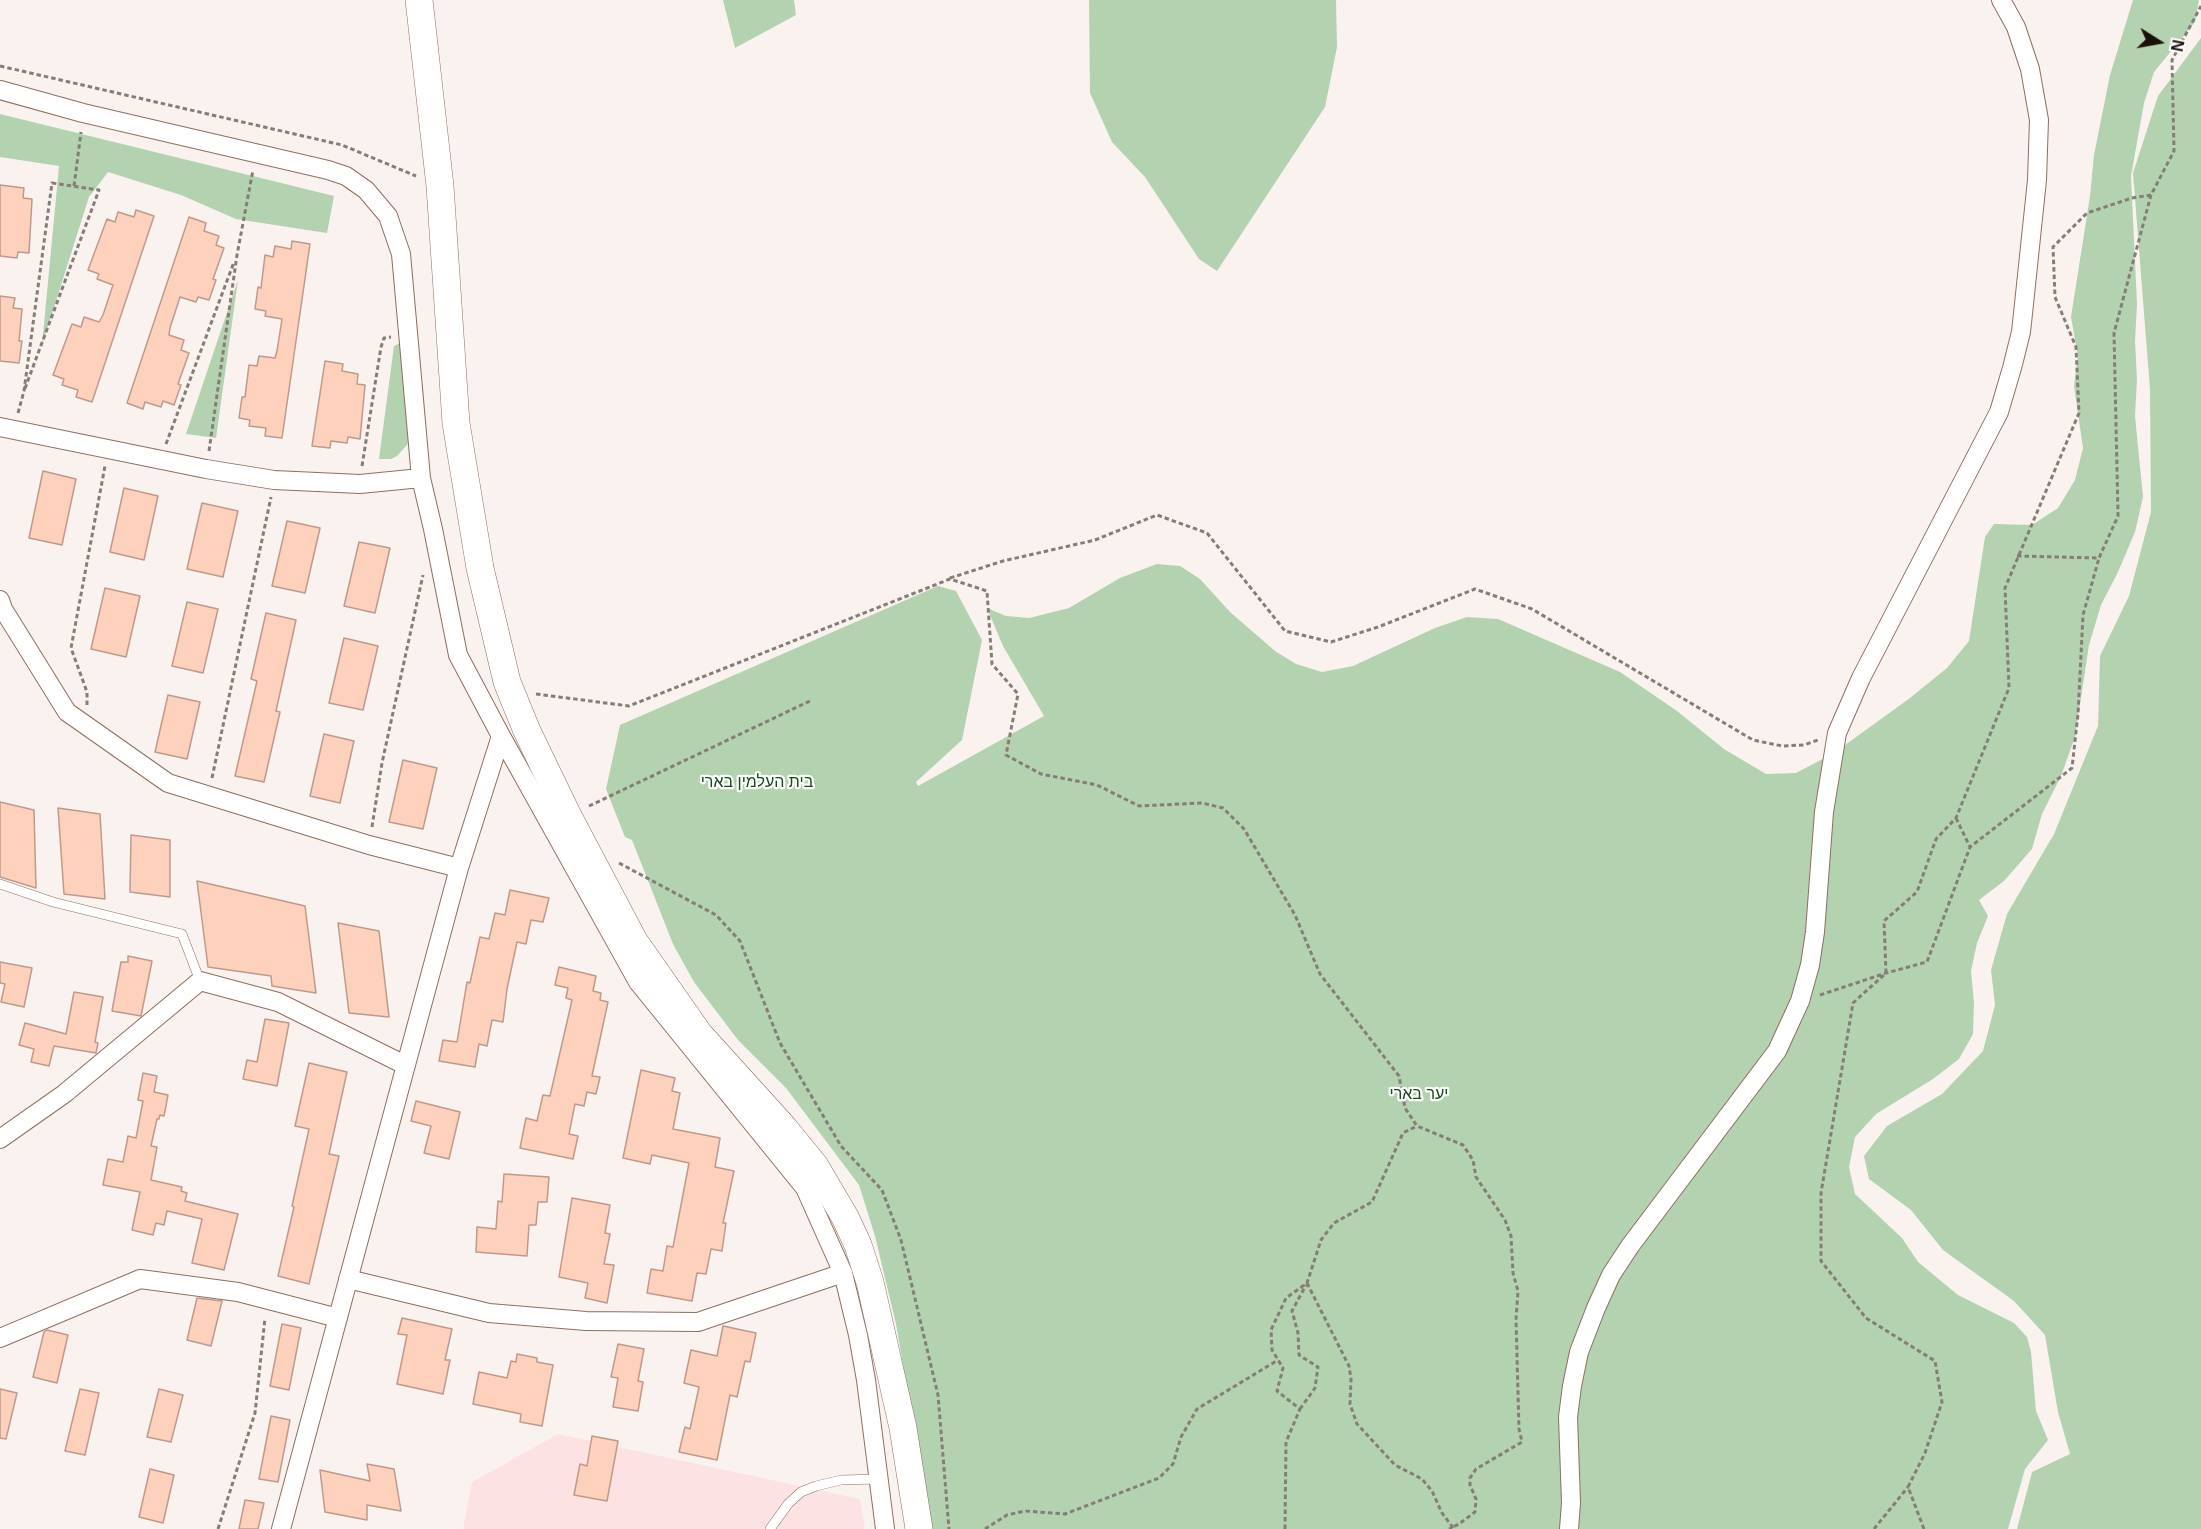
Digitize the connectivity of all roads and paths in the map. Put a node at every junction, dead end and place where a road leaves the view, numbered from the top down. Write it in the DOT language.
graph roads {
  1 [pos="419,0"];
  2 [pos="2001,0"];
  3 [pos="2201,6"];
  4 [pos="0,66"];
  5 [pos="0,90"];
  6 [pos="83,113"];
  7 [pos="256,153"];
  8 [pos="75,186"];
  9 [pos="440,186"];
  10 [pos="2151,195"];
  11 [pos="237,255"];
  12 [pos="408,335"];
  13 [pos="24,391"];
  14 [pos="7,428"];
  15 [pos="108,449"];
  16 [pos="160,460"];
  17 [pos="206,469"];
  18 [pos="421,478"];
  19 [pos="274,480"];
  20 [pos="360,484"];
  21 [pos="2017,556"];
  22 [pos="2099,558"];
  23 [pos="426,564"];
  24 [pos="950,579"];
  25 [pos="1,607"];
  26 [pos="507,682"];
  27 [pos="812,700"];
  28 [pos="80,721"];
  29 [pos="1837,733"];
  30 [pos="501,736"];
  31 [pos="208,796"];
  32 [pos="568,816"];
  33 [pos="1956,818"];
  34 [pos="369,845"];
  35 [pos="1970,847"];
  36 [pos="459,868"];
  37 [pos="0,884"];
  38 [pos="1886,973"];
  39 [pos="200,981"];
  40 [pos="1800,1001"];
  41 [pos="405,1065"];
  42 [pos="1417,1126"];
  43 [pos="0,1139"];
  44 [pos="843,1273"];
  45 [pos="348,1280"];
  46 [pos="1307,1283"];
  47 [pos="267,1300"];
  48 [pos="338,1318"];
  49 [pos="0,1338"];
  50 [pos="1278,1360"];
  51 [pos="1300,1409"];
  52 [pos="878,1479"];
  53 [pos="1908,1487"];
  54 [pos="1452,1528"];
  55 [pos="218,1529"];
  56 [pos="281,1529"];
  57 [pos="770,1529"];
  58 [pos="885,1529"];
  59 [pos="920,1529"];
  60 [pos="985,1529"];
  61 [pos="1285,1529"];
  62 [pos="1569,1529"];
  63 [pos="1874,1529"];
  64 [pos="1924,1529"];
  1 -- 9 [label="street"];
  2 -- 29 [label="street"];
  3 -- 10 [label="path"];
  4 -- 9 [label="path"];
  5 -- 6 [label="street"];
  6 -- 7 [label="street"];
  6 -- 8 [label="path"];
  7 -- 11 [label="path"];
  7 -- 12 [label="street"];
  8 -- 13 [label="path"];
  8 -- 13 [label="path"];
  9 -- 26 [label="street"];
  10 -- 21 [label="path"];
  10 -- 22 [label="path"];
  11 -- 16 [label="path"];
  11 -- 17 [label="path"];
  12 -- 18 [label="street"];
  12 -- 20 [label="path"];
  13 -- 14 [label="path"];
  14 -- 15 [label="street"];
  15 -- 16 [label="street"];
  15 -- 28 [label="path"];
  16 -- 17 [label="street"];
  17 -- 19 [label="street"];
  18 -- 20 [label="street"];
  18 -- 30 [label="street"];
  19 -- 20 [label="street"];
  19 -- 31 [label="path"];
  21 -- 22 [label="path"];
  21 -- 33 [label="path"];
  22 -- 35 [label="path"];
  23 -- 34 [label="path"];
  24 -- 26 [label="path"];
  24 -- 29 [label="path"];
  24 -- 42 [label="path"];
  25 -- 28 [label="street"];
  26 -- 32 [label="street"];
  27 -- 32 [label="path"];
  28 -- 31 [label="street"];
  29 -- 40 [label="street"];
  30 -- 36 [label="street"];
  30 -- 44 [label="street"];
  31 -- 34 [label="street"];
  32 -- 59 [label="street"];
  33 -- 35 [label="path"];
  33 -- 38 [label="path"];
  34 -- 36 [label="street"];
  35 -- 38 [label="path"];
  36 -- 41 [label="street"];
  37 -- 39 [label="lane"];
  38 -- 40 [label="path"];
  38 -- 53 [label="path"];
  39 -- 41 [label="street"];
  39 -- 43 [label="street"];
  40 -- 62 [label="street"];
  41 -- 45 [label="street"];
  42 -- 46 [label="path"];
  42 -- 54 [label="path"];
  44 -- 45 [label="street"];
  44 -- 52 [label="street"];
  45 -- 48 [label="street"];
  46 -- 50 [label="path"];
  46 -- 51 [label="path"];
  46 -- 54 [label="path"];
  47 -- 48 [label="street"];
  47 -- 49 [label="street"];
  47 -- 55 [label="path"];
  48 -- 56 [label="street"];
  50 -- 51 [label="path"];
  50 -- 60 [label="path"];
  51 -- 61 [label="path"];
  52 -- 57 [label="lane"];
  52 -- 58 [label="street"];
  53 -- 63 [label="path"];
  53 -- 64 [label="path"];
}
